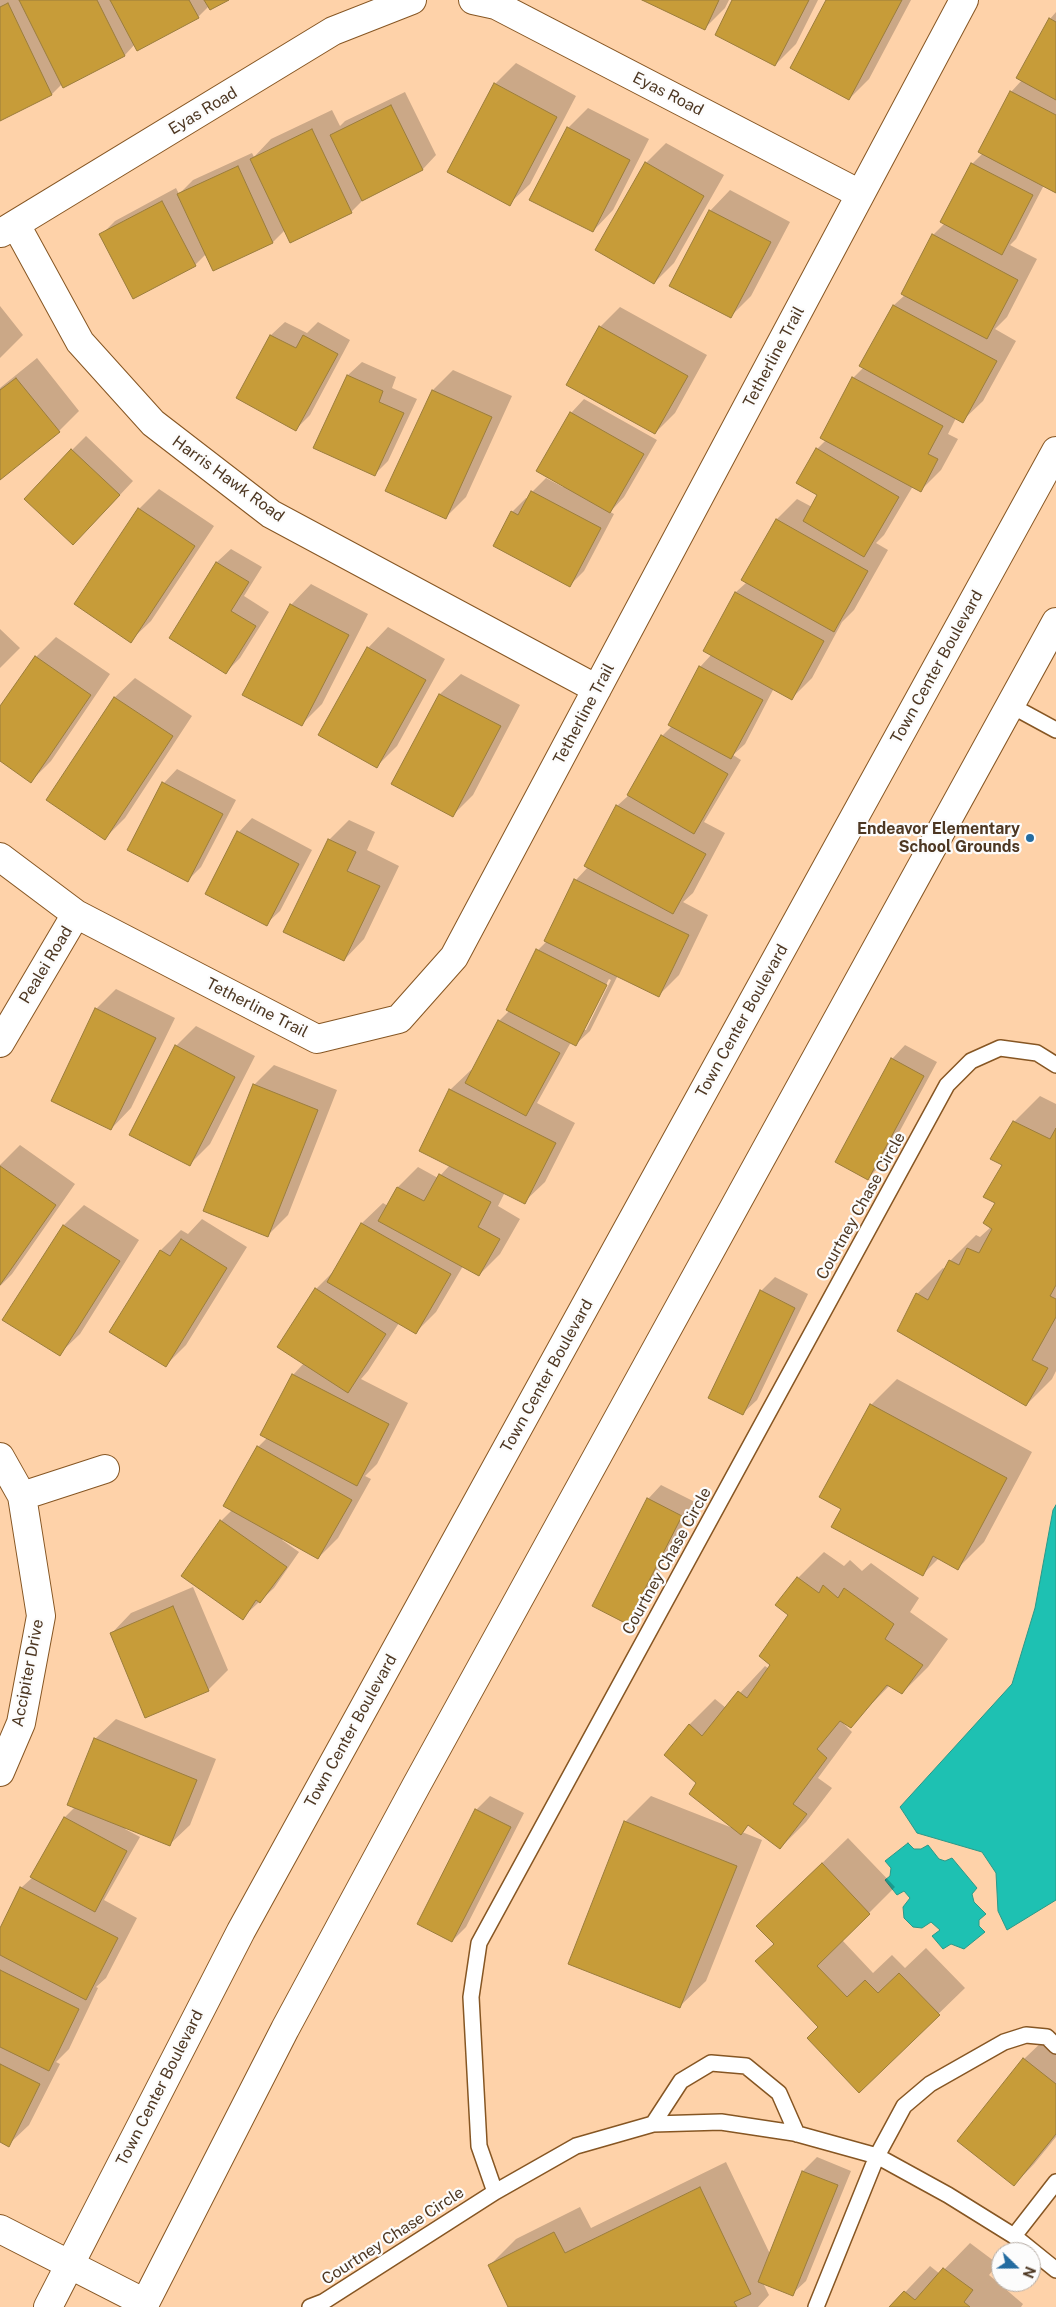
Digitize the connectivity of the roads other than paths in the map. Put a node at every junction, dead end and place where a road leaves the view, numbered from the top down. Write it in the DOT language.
graph roads {
  1 [pos="412,0"];
  2 [pos="473,0"];
  3 [pos="964,0"];
  4 [pos="860,194"];
  5 [pos="8,229"];
  6 [pos="1056,451"];
  7 [pos="1056,622"];
  8 [pos="598,689"];
  9 [pos="1010,705"];
  10 [pos="1056,730"];
  11 [pos="0,857"];
  12 [pos="76,914"];
  13 [pos="0,1043"];
  14 [pos="1056,1065"];
  15 [pos="0,1457"];
  16 [pos="105,1469"];
  17 [pos="22,1496"];
  18 [pos="0,1772"];
  19 [pos="1056,2046"];
  20 [pos="653,2124"];
  21 [pos="797,2134"];
  22 [pos="877,2156"];
  23 [pos="1056,2182"];
  24 [pos="495,2192"];
  25 [pos="0,2229"];
  26 [pos="1014,2236"];
  27 [pos="68,2264"];
  28 [pos="1056,2270"];
  29 [pos="319,2305"];
  30 [pos="148,2306"];
  31 [pos="48,2307"];
  32 [pos="816,2307"];
  1 -- 5 [label="street, Eyas Road"];
  2 -- 4 [label="street, Eyas Road"];
  3 -- 4 [label="street, Tetherline Trail"];
  4 -- 8 [label="street, Tetherline Trail"];
  5 -- 8 [label="street, Harris Hawk Road"];
  6 -- 27 [label="street, Town Center Boulevard"];
  7 -- 9 [label="street"];
  8 -- 12 [label="street, Tetherline Trail"];
  9 -- 10 [label="lane"];
  9 -- 30 [label="street"];
  11 -- 12 [label="street, Tetherline Trail"];
  12 -- 13 [label="street, Pealei Road"];
  14 -- 24 [label="lane, Courtney Chase Circle"];
  15 -- 17 [label="street, Accipiter Drive"];
  16 -- 17 [label="street"];
  17 -- 18 [label="street, Accipiter Drive"];
  19 -- 22 [label="lane"];
  20 -- 21 [label="lane, Courtney Chase Circle"];
  20 -- 21 [label="lane"];
  20 -- 24 [label="lane, Courtney Chase Circle"];
  21 -- 22 [label="lane, Courtney Chase Circle"];
  22 -- 26 [label="lane, Courtney Chase Circle"];
  22 -- 32 [label="lane"];
  23 -- 26 [label="lane"];
  24 -- 29 [label="lane, Courtney Chase Circle"];
  25 -- 27 [label="street"];
  26 -- 28 [label="lane, Courtney Chase Circle"];
  27 -- 30 [label="street"];
  27 -- 31 [label="street, Town Center Boulevard"];
}
